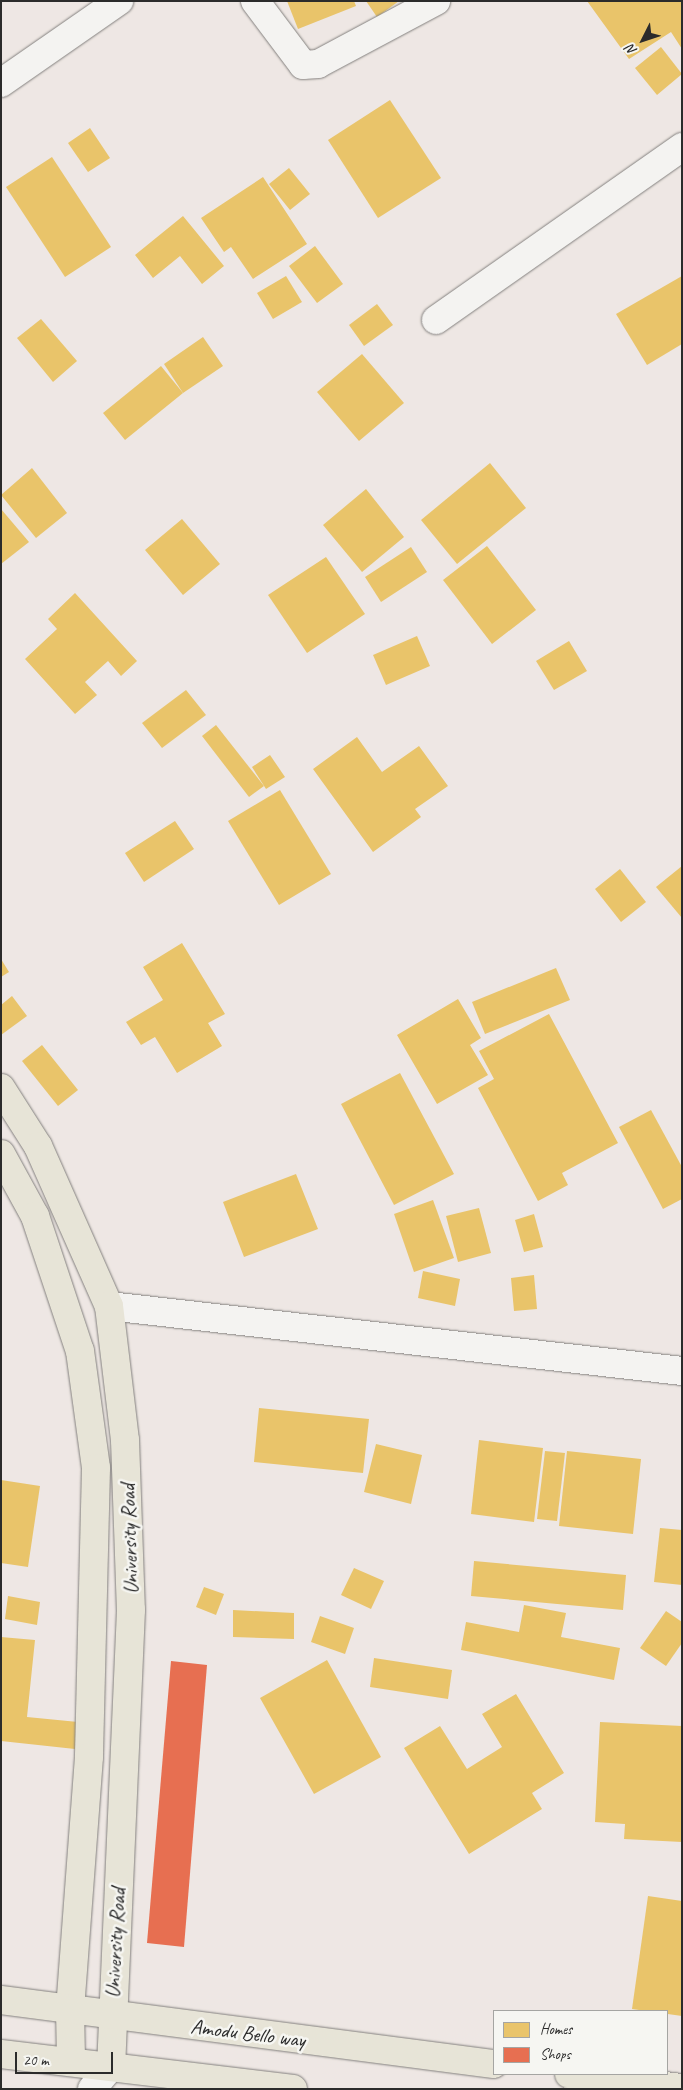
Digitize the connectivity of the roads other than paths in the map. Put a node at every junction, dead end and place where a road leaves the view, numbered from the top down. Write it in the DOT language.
graph roads {
  1 [pos="119,1"];
  2 [pos="255,1"];
  3 [pos="436,1"];
  4 [pos="1,84"];
  5 [pos="682,147"];
  6 [pos="436,320"];
  7 [pos="1,1088"];
  8 [pos="1,1154"];
  9 [pos="109,1306"];
  10 [pos="682,1371"];
  11 [pos="1,2000"];
  12 [pos="70,2008"];
  13 [pos="112,2015"];
  14 [pos="1,2054"];
  15 [pos="71,2062"];
  16 [pos="493,2064"];
  17 [pos="111,2066"];
  18 [pos="560,2075"];
  19 [pos="577,2075"];
  20 [pos="682,2088"];
  21 [pos="76,2089"];
  22 [pos="92,2089"];
  23 [pos="293,2089"];
  24 [pos="564,2089"];
  1 -- 4 [label="street"];
  2 -- 3 [label="street"];
  5 -- 6 [label="street"];
  7 -- 9 [label="main road, University Road"];
  8 -- 12 [label="main road, University Road"];
  9 -- 10 [label="street"];
  9 -- 13 [label="main road, University Road"];
  11 -- 12 [label="main road, Amodu Bello way"];
  12 -- 13 [label="main road, Amodu Bello way"];
  12 -- 15 [label="main road, University Road"];
  13 -- 16 [label="main road, Amodu Bello way"];
  13 -- 17 [label="main road, University Road"];
  14 -- 15 [label="main road"];
  15 -- 17 [label="main road"];
  15 -- 21 [label="street"];
  17 -- 22 [label="street"];
  17 -- 23 [label="main road"];
  18 -- 24 [label="street"];
  19 -- 20 [label="main road"];
}
